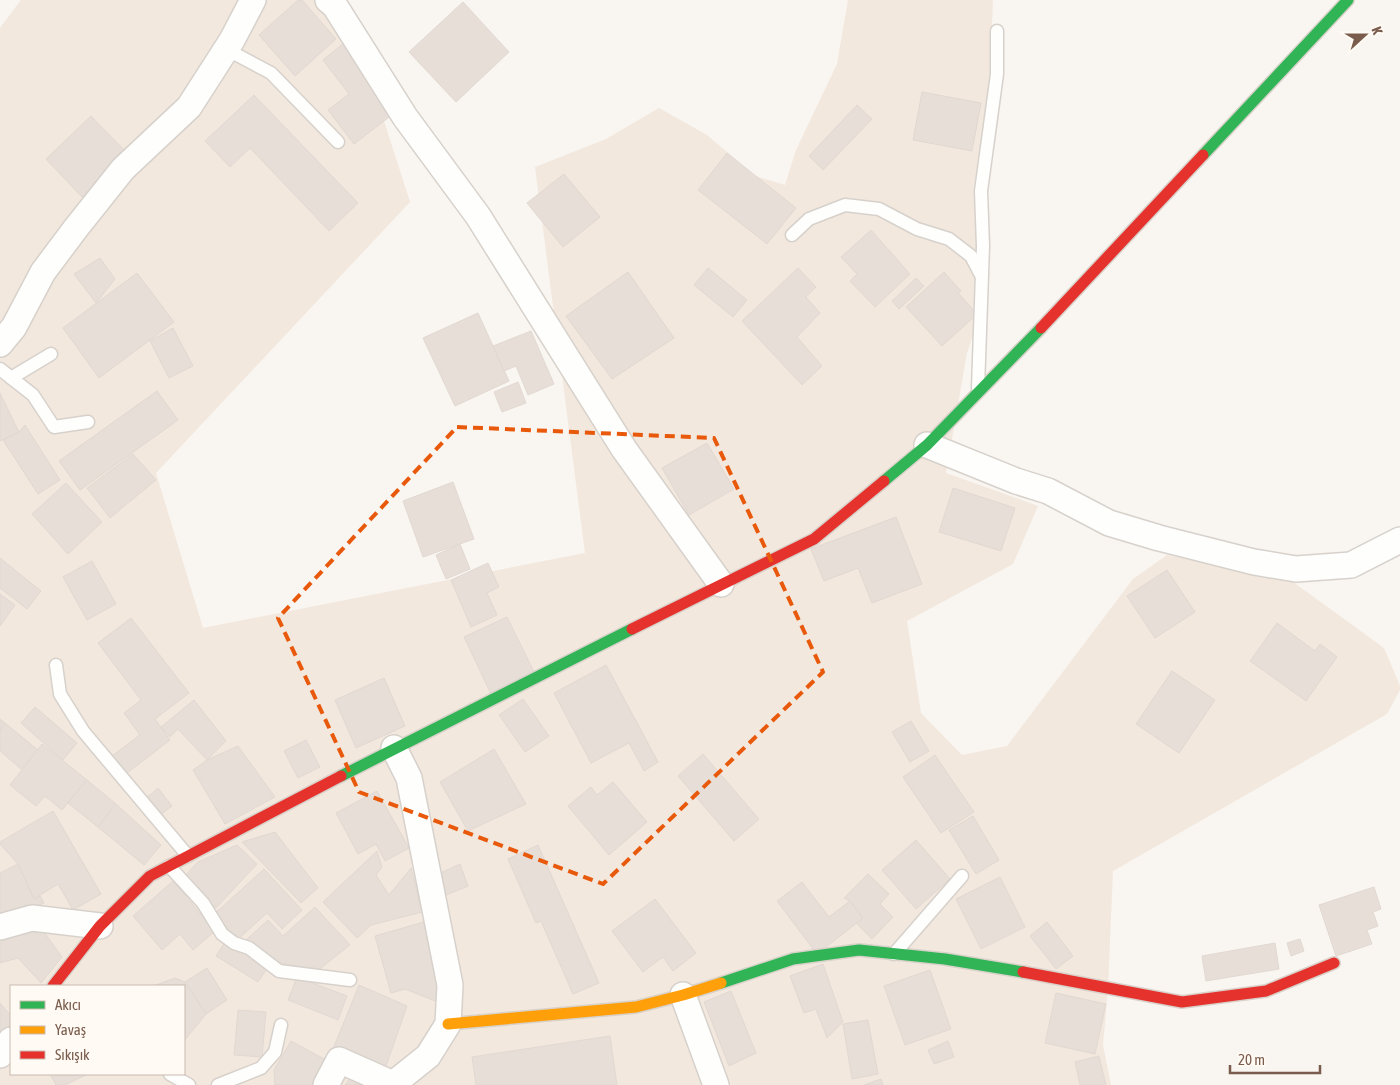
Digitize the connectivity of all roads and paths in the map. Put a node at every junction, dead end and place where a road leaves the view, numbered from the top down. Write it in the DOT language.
graph roads {
  1 [pos="253,0"];
  2 [pos="328,0"];
  3 [pos="1348,0"];
  4 [pos="997,31"];
  5 [pos="226,49"];
  6 [pos="338,142"];
  7 [pos="792,236"];
  8 [pos="982,277"];
  9 [pos="0,344"];
  10 [pos="52,354"];
  11 [pos="0,369"];
  12 [pos="12,378"];
  13 [pos="978,393"];
  14 [pos="88,422"];
  15 [pos="927,445"];
  16 [pos="1400,540"];
  17 [pos="722,584"];
  18 [pos="56,665"];
  19 [pos="394,748"];
  20 [pos="188,856"];
  21 [pos="169,866"];
  22 [pos="962,876"];
  23 [pos="100,926"];
  24 [pos="0,928"];
  25 [pos="894,954"];
  26 [pos="1334,963"];
  27 [pos="350,980"];
  28 [pos="59,985"];
  29 [pos="683,996"];
  30 [pos="448,1024"];
  31 [pos="281,1025"];
  32 [pos="10,1041"];
  33 [pos="0,1055"];
  34 [pos="172,1075"];
  35 [pos="189,1085"];
  36 [pos="218,1085"];
  37 [pos="326,1085"];
  38 [pos="716,1085"];
  1 -- 5 [label="street"];
  2 -- 17 [label="street"];
  3 -- 13 [label="street"];
  4 -- 8 [label="lane"];
  5 -- 6 [label="lane"];
  5 -- 9 [label="street"];
  7 -- 8 [label="lane"];
  8 -- 13 [label="lane"];
  10 -- 12 [label="lane"];
  11 -- 12 [label="lane"];
  12 -- 14 [label="lane"];
  13 -- 15 [label="street"];
  15 -- 16 [label="street"];
  15 -- 17 [label="street"];
  17 -- 19 [label="street"];
  18 -- 20 [label="lane"];
  19 -- 20 [label="street"];
  19 -- 30 [label="street"];
  20 -- 21 [label="street"];
  21 -- 23 [label="street"];
  21 -- 27 [label="lane"];
  22 -- 25 [label="lane"];
  23 -- 24 [label="street"];
  23 -- 28 [label="street"];
  25 -- 26 [label="street"];
  25 -- 29 [label="street"];
  29 -- 30 [label="street"];
  29 -- 38 [label="street"];
  30 -- 37 [label="street"];
  31 -- 36 [label="lane"];
  32 -- 33 [label="street"];
  34 -- 35 [label="lane"];
}
